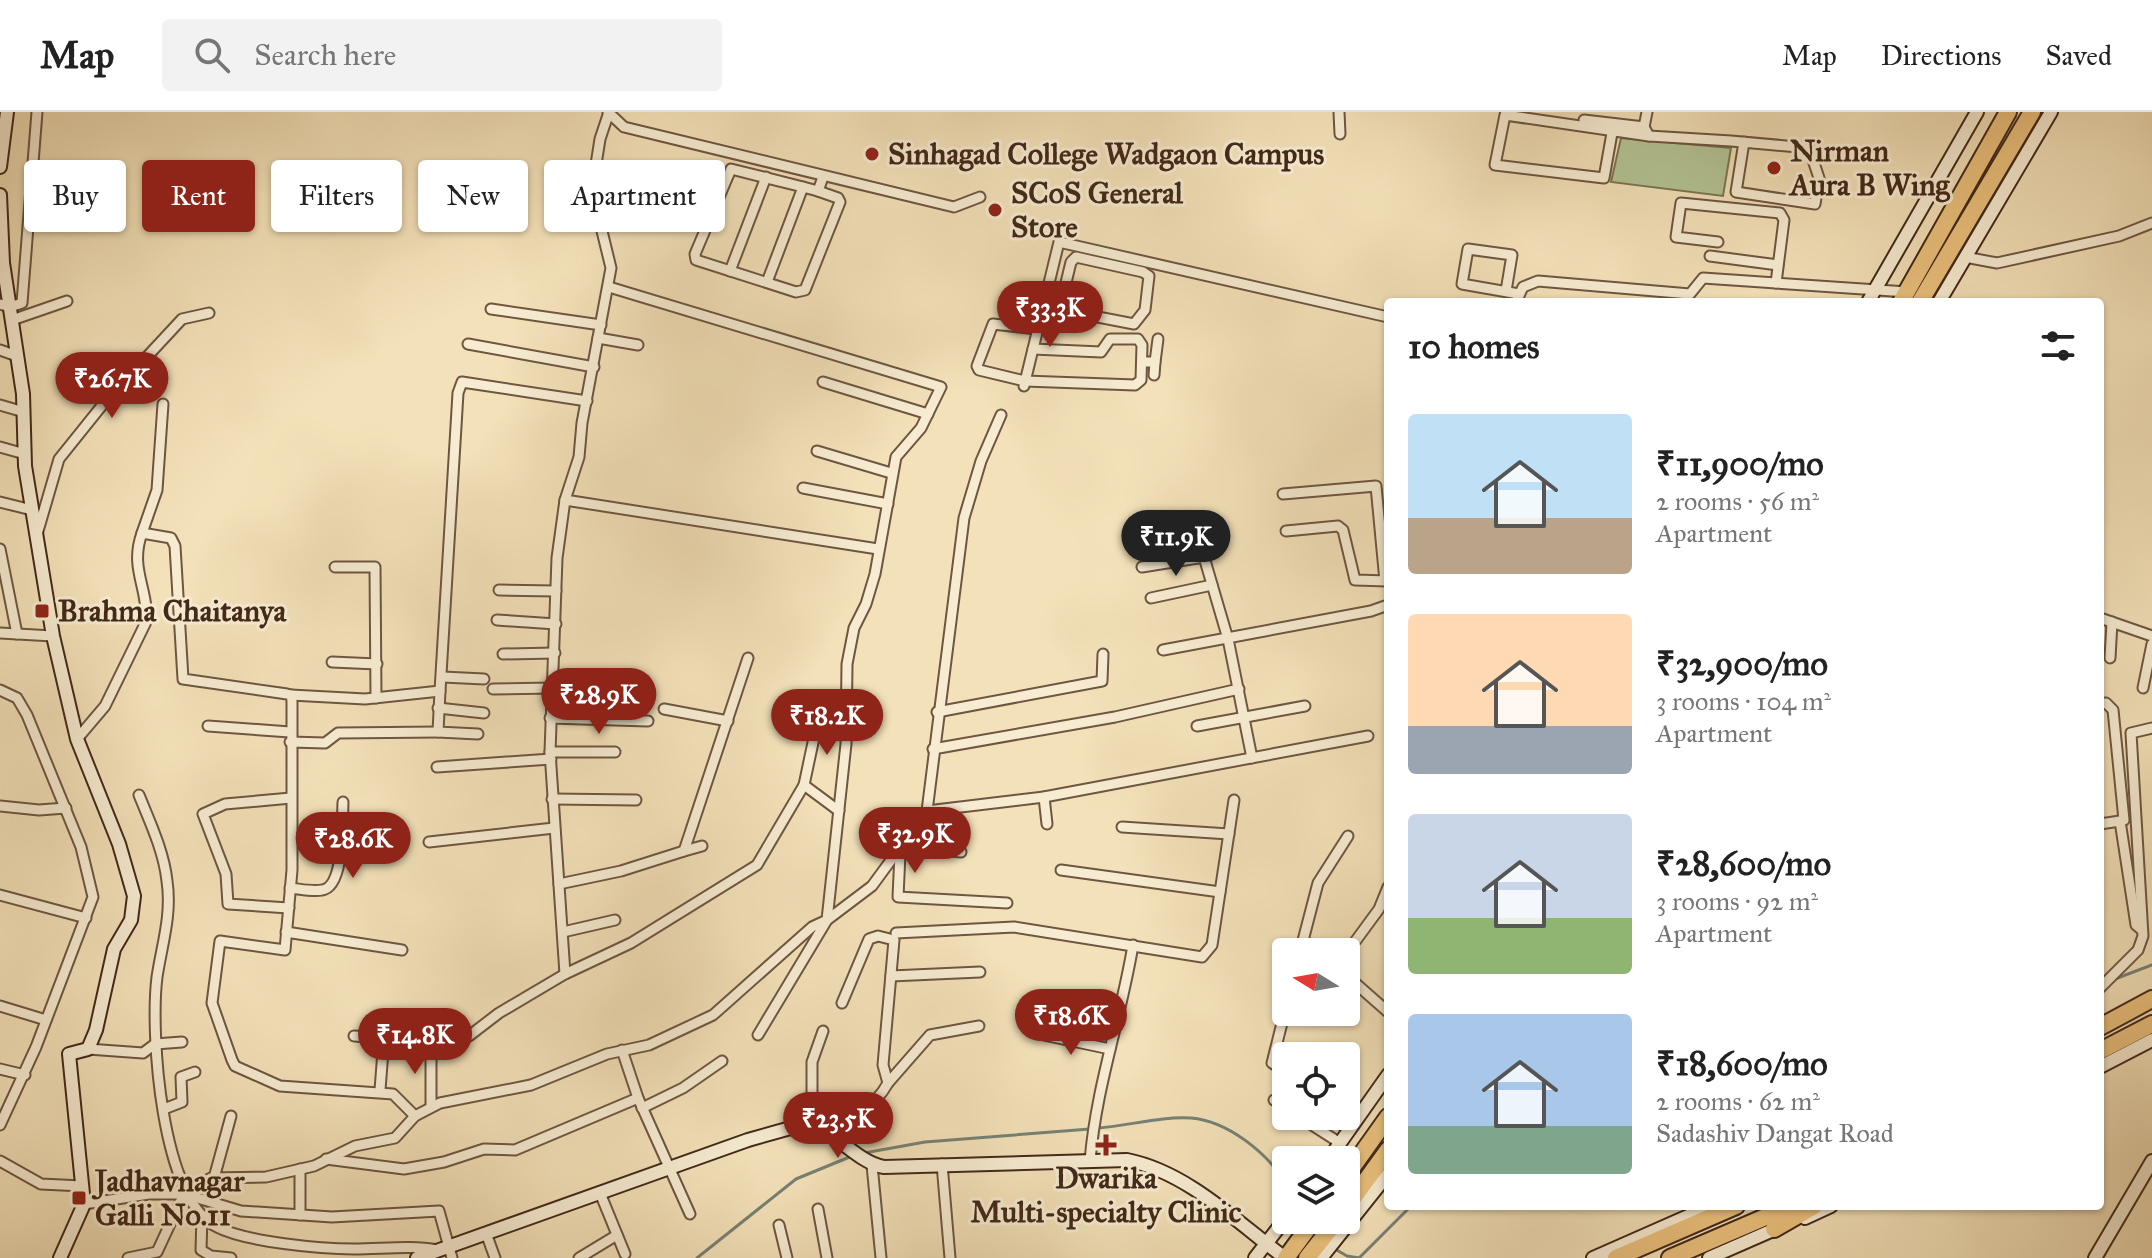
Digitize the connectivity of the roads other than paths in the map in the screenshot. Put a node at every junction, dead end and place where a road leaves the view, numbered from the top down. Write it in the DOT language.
graph roads {
  1 [pos="7,112"];
  2 [pos="37,112"];
  3 [pos="608,112"];
  4 [pos="1339,112"];
  5 [pos="1647,112"];
  6 [pos="1977,112"];
  7 [pos="2008,112"];
  8 [pos="2032,112"];
  9 [pos="2051,112"];
  10 [pos="1584,120"];
  11 [pos="1646,132"];
  12 [pos="1612,133"];
  13 [pos="1340,134"];
  14 [pos="1744,142"];
  15 [pos="0,156"];
  16 [pos="0,167"];
  17 [pos="766,177"];
  18 [pos="823,177"];
  19 [pos="803,187"];
  20 [pos="818,191"];
  21 [pos="0,195"];
  22 [pos="980,197"];
  23 [pos="0,202"];
  24 [pos="2152,223"];
  25 [pos="1718,242"];
  26 [pos="1,250"];
  27 [pos="1710,256"];
  28 [pos="1965,257"];
  29 [pos="1778,265"];
  30 [pos="730,271"];
  31 [pos="767,282"];
  32 [pos="1776,283"];
  33 [pos="609,287"];
  34 [pos="1046,288"];
  35 [pos="1877,288"];
  36 [pos="1064,291"];
  37 [pos="1506,291"];
  38 [pos="1517,298"];
  39 [pos="1871,298"];
  40 [pos="1906,298"];
  41 [pos="1910,298"];
  42 [pos="1910,298"];
  43 [pos="1941,298"];
  44 [pos="67,301"];
  45 [pos="491,309"];
  46 [pos="7,310"];
  47 [pos="209,313"];
  48 [pos="1384,316"];
  49 [pos="601,325"];
  50 [pos="1037,329"];
  51 [pos="598,338"];
  52 [pos="1158,339"];
  53 [pos="468,344"];
  54 [pos="638,345"];
  55 [pos="1033,349"];
  56 [pos="0,350"];
  57 [pos="17,356"];
  58 [pos="1142,362"];
  59 [pos="1155,362"];
  60 [pos="594,367"];
  61 [pos="1154,375"];
  62 [pos="823,382"];
  63 [pos="1024,384"];
  64 [pos="587,401"];
  65 [pos="163,404"];
  66 [pos="0,405"];
  67 [pos="24,412"];
  68 [pos="928,414"];
  69 [pos="1001,415"];
  70 [pos="0,447"];
  71 [pos="817,451"];
  72 [pos="25,454"];
  73 [pos="891,473"];
  74 [pos="803,488"];
  75 [pos="1283,494"];
  76 [pos="565,500"];
  77 [pos="0,502"];
  78 [pos="888,504"];
  79 [pos="32,510"];
  80 [pos="1286,531"];
  81 [pos="142,533"];
  82 [pos="36,538"];
  83 [pos="0,549"];
  84 [pos="878,549"];
  85 [pos="1384,562"];
  86 [pos="335,567"];
  87 [pos="1142,567"];
  88 [pos="1384,581"];
  89 [pos="1212,585"];
  90 [pos="499,590"];
  91 [pos="556,591"];
  92 [pos="1151,598"];
  93 [pos="1384,606"];
  94 [pos="2104,619"];
  95 [pos="497,620"];
  96 [pos="2112,622"];
  97 [pos="556,624"];
  98 [pos="0,633"];
  99 [pos="17,634"];
  100 [pos="53,636"];
  101 [pos="2152,636"];
  102 [pos="1228,639"];
  103 [pos="2152,644"];
  104 [pos="1163,650"];
  105 [pos="555,653"];
  106 [pos="503,654"];
  107 [pos="1103,654"];
  108 [pos="748,658"];
  109 [pos="2110,658"];
  110 [pos="332,662"];
  111 [pos="377,664"];
  112 [pos="443,677"];
  113 [pos="484,679"];
  114 [pos="553,688"];
  115 [pos="2143,688"];
  116 [pos="493,689"];
  117 [pos="1239,689"];
  118 [pos="0,690"];
  119 [pos="440,691"];
  120 [pos="291,695"];
  121 [pos="376,698"];
  122 [pos="822,700"];
  123 [pos="2104,703"];
  124 [pos="1305,706"];
  125 [pos="438,708"];
  126 [pos="664,709"];
  127 [pos="937,712"];
  128 [pos="484,713"];
  129 [pos="1244,717"];
  130 [pos="550,718"];
  131 [pos="648,721"];
  132 [pos="728,721"];
  133 [pos="208,726"];
  134 [pos="1197,726"];
  135 [pos="2152,728"];
  136 [pos="438,732"];
  137 [pos="478,734"];
  138 [pos="1368,736"];
  139 [pos="290,737"];
  140 [pos="77,739"];
  141 [pos="933,749"];
  142 [pos="615,752"];
  143 [pos="550,755"];
  144 [pos="1252,758"];
  145 [pos="437,767"];
  146 [pos="804,785"];
  147 [pos="139,795"];
  148 [pos="1044,797"];
  149 [pos="291,798"];
  150 [pos="552,799"];
  151 [pos="636,800"];
  152 [pos="1234,800"];
  153 [pos="343,802"];
  154 [pos="0,806"];
  155 [pos="66,808"];
  156 [pos="839,811"];
  157 [pos="927,811"];
  158 [pos="2120,821"];
  159 [pos="2104,823"];
  160 [pos="1047,824"];
  161 [pos="1122,827"];
  162 [pos="554,828"];
  163 [pos="1229,834"];
  164 [pos="1348,836"];
  165 [pos="429,842"];
  166 [pos="702,846"];
  167 [pos="902,850"];
  168 [pos="684,851"];
  169 [pos="961,852"];
  170 [pos="1061,870"];
  171 [pos="559,884"];
  172 [pos="290,888"];
  173 [pos="1220,892"];
  174 [pos="0,895"];
  175 [pos="1384,897"];
  176 [pos="1007,903"];
  177 [pos="289,908"];
  178 [pos="86,918"];
  179 [pos="615,920"];
  180 [pos="827,920"];
  181 [pos="286,932"];
  182 [pos="563,932"];
  183 [pos="896,933"];
  184 [pos="2146,935"];
  185 [pos="1304,938"];
  186 [pos="1358,938"];
  187 [pos="1133,945"];
  188 [pos="402,950"];
  189 [pos="980,972"];
  190 [pos="565,974"];
  191 [pos="891,976"];
  192 [pos="2104,984"];
  193 [pos="1360,987"];
  194 [pos="2152,999"];
  195 [pos="842,1003"];
  196 [pos="0,1006"];
  197 [pos="1384,1008"];
  198 [pos="46,1020"];
  199 [pos="2152,1024"];
  200 [pos="2104,1025"];
  201 [pos="979,1026"];
  202 [pos="823,1031"];
  203 [pos="1039,1034"];
  204 [pos="758,1035"];
  205 [pos="354,1036"];
  206 [pos="2152,1040"];
  207 [pos="182,1042"];
  208 [pos="155,1044"];
  209 [pos="88,1049"];
  210 [pos="1110,1049"];
  211 [pos="2104,1049"];
  212 [pos="622,1050"];
  213 [pos="722,1061"];
  214 [pos="2104,1065"];
  215 [pos="0,1069"];
  216 [pos="195,1072"];
  217 [pos="25,1075"];
  218 [pos="1384,1079"];
  219 [pos="888,1083"];
  220 [pos="380,1090"];
  221 [pos="640,1103"];
  222 [pos="1360,1106"];
  223 [pos="4,1107"];
  224 [pos="431,1107"];
  225 [pos="164,1109"];
  226 [pos="231,1116"];
  227 [pos="415,1116"];
  228 [pos="812,1122"];
  229 [pos="1384,1123"];
  230 [pos="0,1125"];
  231 [pos="1320,1130"];
  232 [pos="1345,1130"];
  233 [pos="1340,1143"];
  234 [pos="1338,1146"];
  235 [pos="1360,1156"];
  236 [pos="1384,1156"];
  237 [pos="326,1159"];
  238 [pos="0,1161"];
  239 [pos="1090,1161"];
  240 [pos="2152,1161"];
  241 [pos="869,1163"];
  242 [pos="942,1164"];
  243 [pos="300,1169"];
  244 [pos="670,1170"];
  245 [pos="214,1178"];
  246 [pos="1384,1178"];
  247 [pos="82,1186"];
  248 [pos="600,1193"];
  249 [pos="1360,1193"];
  250 [pos="184,1194"];
  251 [pos="1360,1201"];
  252 [pos="84,1204"];
  253 [pos="818,1209"];
  254 [pos="1702,1210"];
  255 [pos="1726,1210"];
  256 [pos="1781,1210"];
  257 [pos="1807,1210"];
  258 [pos="1821,1210"];
  259 [pos="690,1214"];
  260 [pos="300,1215"];
  261 [pos="202,1216"];
  262 [pos="779,1225"];
  263 [pos="1774,1229"];
  264 [pos="486,1233"];
  265 [pos="1275,1234"];
  266 [pos="1304,1234"];
  267 [pos="1332,1234"];
  268 [pos="617,1235"];
  269 [pos="1271,1239"];
  270 [pos="446,1252"];
  271 [pos="625,1254"];
  272 [pos="1317,1254"];
  273 [pos="60,1258"];
  274 [pos="128,1258"];
  275 [pos="231,1258"];
  276 [pos="417,1258"];
  277 [pos="495,1258"];
  278 [pos="579,1258"];
  279 [pos="787,1258"];
  280 [pos="827,1258"];
  281 [pos="881,1258"];
  282 [pos="950,1258"];
  283 [pos="1255,1258"];
  284 [pos="1285,1258"];
  285 [pos="1593,1258"];
  286 [pos="1616,1258"];
  287 [pos="1670,1258"];
  288 [pos="1709,1258"];
  289 [pos="2095,1258"];
  1 -- 15 [label="street"];
  2 -- 46 [label="street"];
  3 -- 18 [label="street"];
  3 -- 33 [label="street"];
  4 -- 13 [label="street"];
  5 -- 11 [label="street"];
  6 -- 35 [label="street"];
  7 -- 41 [label="highway"];
  8 -- 42 [label="highway"];
  9 -- 28 [label="street"];
  10 -- 11 [label="street"];
  11 -- 12 [label="street"];
  11 -- 14 [label="street"];
  12 -- 12 [label="street"];
  14 -- 14 [label="street"];
  15 -- 16 [label="street"];
  17 -- 19 [label="street"];
  17 -- 30 [label="street"];
  17 -- 30 [label="street"];
  18 -- 20 [label="street"];
  18 -- 22 [label="street"];
  19 -- 20 [label="street"];
  19 -- 31 [label="street"];
  20 -- 31 [label="street"];
  21 -- 23 [label="street"];
  23 -- 26 [label="street"];
  24 -- 28 [label="street"];
  25 -- 29 [label="street"];
  26 -- 46 [label="street"];
  27 -- 29 [label="street"];
  28 -- 43 [label="street"];
  29 -- 32 [label="street"];
  30 -- 31 [label="street"];
  32 -- 35 [label="street"];
  32 -- 38 [label="street"];
  33 -- 49 [label="street"];
  33 -- 68 [label="street"];
  34 -- 36 [label="street"];
  34 -- 48 [label="street"];
  34 -- 50 [label="street"];
  35 -- 39 [label="street"];
  35 -- 40 [label="street"];
  36 -- 36 [label="street"];
  37 -- 37 [label="street"];
  37 -- 38 [label="street"];
  44 -- 46 [label="street"];
  45 -- 49 [label="street"];
  46 -- 57 [label="street"];
  47 -- 82 [label="street"];
  49 -- 51 [label="street"];
  50 -- 55 [label="street"];
  50 -- 63 [label="street"];
  51 -- 54 [label="street"];
  51 -- 60 [label="street"];
  52 -- 59 [label="street"];
  53 -- 60 [label="street"];
  55 -- 58 [label="street"];
  55 -- 63 [label="street"];
  56 -- 57 [label="street"];
  57 -- 67 [label="street"];
  58 -- 59 [label="street"];
  58 -- 63 [label="street"];
  59 -- 61 [label="street"];
  60 -- 64 [label="street"];
  62 -- 68 [label="street"];
  64 -- 76 [label="street"];
  64 -- 112 [label="street"];
  65 -- 81 [label="street"];
  66 -- 67 [label="street"];
  67 -- 72 [label="street"];
  68 -- 73 [label="street"];
  69 -- 127 [label="street"];
  70 -- 72 [label="street"];
  71 -- 73 [label="street"];
  72 -- 79 [label="street"];
  73 -- 78 [label="street"];
  74 -- 78 [label="street"];
  75 -- 85 [label="street"];
  76 -- 84 [label="street"];
  76 -- 91 [label="street"];
  77 -- 79 [label="street"];
  78 -- 84 [label="street"];
  79 -- 82 [label="street"];
  80 -- 88 [label="street"];
  81 -- 120 [label="street"];
  81 -- 140 [label="street"];
  82 -- 100 [label="street"];
  83 -- 99 [label="street"];
  84 -- 156 [label="street"];
  86 -- 111 [label="street"];
  87 -- 89 [label="street"];
  89 -- 92 [label="street"];
  89 -- 102 [label="street"];
  90 -- 91 [label="street"];
  91 -- 97 [label="street"];
  93 -- 102 [label="street"];
  94 -- 96 [label="street"];
  95 -- 97 [label="street"];
  96 -- 101 [label="street"];
  96 -- 109 [label="street"];
  97 -- 105 [label="street"];
  98 -- 99 [label="street"];
  99 -- 100 [label="street"];
  100 -- 140 [label="street"];
  102 -- 104 [label="street"];
  102 -- 117 [label="street"];
  103 -- 115 [label="street"];
  105 -- 106 [label="street"];
  105 -- 114 [label="street"];
  107 -- 127 [label="street"];
  108 -- 132 [label="street"];
  110 -- 111 [label="street"];
  111 -- 121 [label="street"];
  112 -- 113 [label="street"];
  112 -- 119 [label="street"];
  114 -- 116 [label="street"];
  114 -- 130 [label="street"];
  117 -- 129 [label="street"];
  117 -- 141 [label="street"];
  118 -- 155 [label="street"];
  119 -- 121 [label="street"];
  119 -- 125 [label="street"];
  120 -- 121 [label="street"];
  120 -- 139 [label="street"];
  122 -- 146 [label="street"];
  123 -- 158 [label="street"];
  124 -- 129 [label="street"];
  125 -- 128 [label="street"];
  125 -- 136 [label="street"];
  126 -- 132 [label="street"];
  127 -- 141 [label="street"];
  129 -- 134 [label="street"];
  129 -- 144 [label="street"];
  130 -- 131 [label="street"];
  130 -- 143 [label="street"];
  132 -- 168 [label="street"];
  133 -- 139 [label="street"];
  135 -- 184 [label="street"];
  136 -- 137 [label="street"];
  136 -- 139 [label="street"];
  138 -- 144 [label="street"];
  139 -- 149 [label="street"];
  140 -- 209 [label="street"];
  141 -- 157 [label="street"];
  142 -- 143 [label="street"];
  143 -- 145 [label="street"];
  143 -- 150 [label="street"];
  144 -- 148 [label="street"];
  146 -- 156 [label="street"];
  146 -- 190 [label="street"];
  147 -- 208 [label="street"];
  148 -- 157 [label="street"];
  148 -- 160 [label="street"];
  149 -- 172 [label="street"];
  149 -- 177 [label="street"];
  150 -- 151 [label="street"];
  150 -- 162 [label="street"];
  152 -- 163 [label="street"];
  153 -- 172 [label="street"];
  154 -- 155 [label="street"];
  155 -- 178 [label="street"];
  156 -- 180 [label="street"];
  157 -- 167 [label="street"];
  158 -- 159 [label="street"];
  158 -- 184 [label="street"];
  161 -- 163 [label="street"];
  162 -- 165 [label="street"];
  162 -- 171 [label="street"];
  163 -- 173 [label="street"];
  164 -- 185 [label="street"];
  166 -- 168 [label="street"];
  167 -- 169 [label="street"];
  167 -- 176 [label="street"];
  167 -- 180 [label="street"];
  168 -- 171 [label="street"];
  170 -- 173 [label="street"];
  171 -- 182 [label="street"];
  172 -- 177 [label="street"];
  173 -- 187 [label="street"];
  174 -- 178 [label="street"];
  175 -- 186 [label="street"];
  177 -- 181 [label="street"];
  178 -- 198 [label="street"];
  179 -- 182 [label="street"];
  180 -- 204 [label="street"];
  180 -- 212 [label="street"];
  181 -- 188 [label="street"];
  181 -- 220 [label="street"];
  182 -- 190 [label="street"];
  183 -- 187 [label="street"];
  184 -- 192 [label="street"];
  187 -- 210 [label="street"];
  189 -- 191 [label="street"];
  190 -- 224 [label="street"];
  191 -- 195 [label="street"];
  191 -- 219 [label="street"];
  193 -- 197 [label="street"];
  194 -- 200 [label="highway"];
  196 -- 198 [label="street"];
  198 -- 217 [label="street"];
  199 -- 211 [label="highway"];
  201 -- 219 [label="street"];
  202 -- 228 [label="street"];
  203 -- 210 [label="street"];
  205 -- 220 [label="street"];
  206 -- 214 [label="street"];
  207 -- 208 [label="street"];
  208 -- 209 [label="street"];
  208 -- 225 [label="street"];
  209 -- 247 [label="street"];
  210 -- 239 [label="street"];
  212 -- 221 [label="street"];
  212 -- 224 [label="street"];
  213 -- 221 [label="street"];
  215 -- 217 [label="street"];
  216 -- 225 [label="street"];
  217 -- 223 [label="street"];
  218 -- 222 [label="street"];
  219 -- 228 [label="street"];
  220 -- 227 [label="street"];
  221 -- 237 [label="street"];
  221 -- 244 [label="street"];
  223 -- 230 [label="street"];
  224 -- 227 [label="street"];
  225 -- 250 [label="street"];
  226 -- 245 [label="street"];
  227 -- 237 [label="street"];
  228 -- 241 [label="street"];
  228 -- 244 [label="street"];
  229 -- 235 [label="highway"];
  231 -- 233 [label="street"];
  232 -- 233 [label="street"];
  233 -- 234 [label="street"];
  236 -- 249 [label="highway"];
  237 -- 243 [label="street"];
  238 -- 247 [label="street"];
  239 -- 242 [label="street"];
  239 -- 269 [label="street"];
  240 -- 289 [label="street"];
  241 -- 242 [label="street"];
  241 -- 281 [label="street"];
  242 -- 282 [label="street"];
  243 -- 245 [label="street"];
  243 -- 260 [label="street"];
  244 -- 248 [label="street"];
  244 -- 259 [label="street"];
  245 -- 250 [label="street"];
  246 -- 251 [label="street"];
  247 -- 252 [label="street"];
  248 -- 264 [label="street"];
  248 -- 268 [label="street"];
  250 -- 252 [label="street"];
  250 -- 260 [label="street"];
  250 -- 261 [label="street"];
  250 -- 274 [label="street"];
  252 -- 273 [label="street"];
  253 -- 280 [label="street"];
  254 -- 285 [label="street"];
  255 -- 286 [label="highway"];
  256 -- 287 [label="highway"];
  257 -- 263 [label="highway"];
  258 -- 263 [label="street"];
  260 -- 270 [label="street"];
  261 -- 270 [label="street"];
  261 -- 275 [label="street"];
  262 -- 279 [label="street"];
  263 -- 288 [label="street"];
  264 -- 270 [label="street"];
  264 -- 277 [label="street"];
  265 -- 269 [label="street"];
  266 -- 284 [label="highway"];
  267 -- 272 [label="highway"];
  268 -- 271 [label="street"];
  268 -- 278 [label="street"];
  269 -- 283 [label="street"];
  269 -- 284 [label="street"];
  270 -- 276 [label="street"];
}
